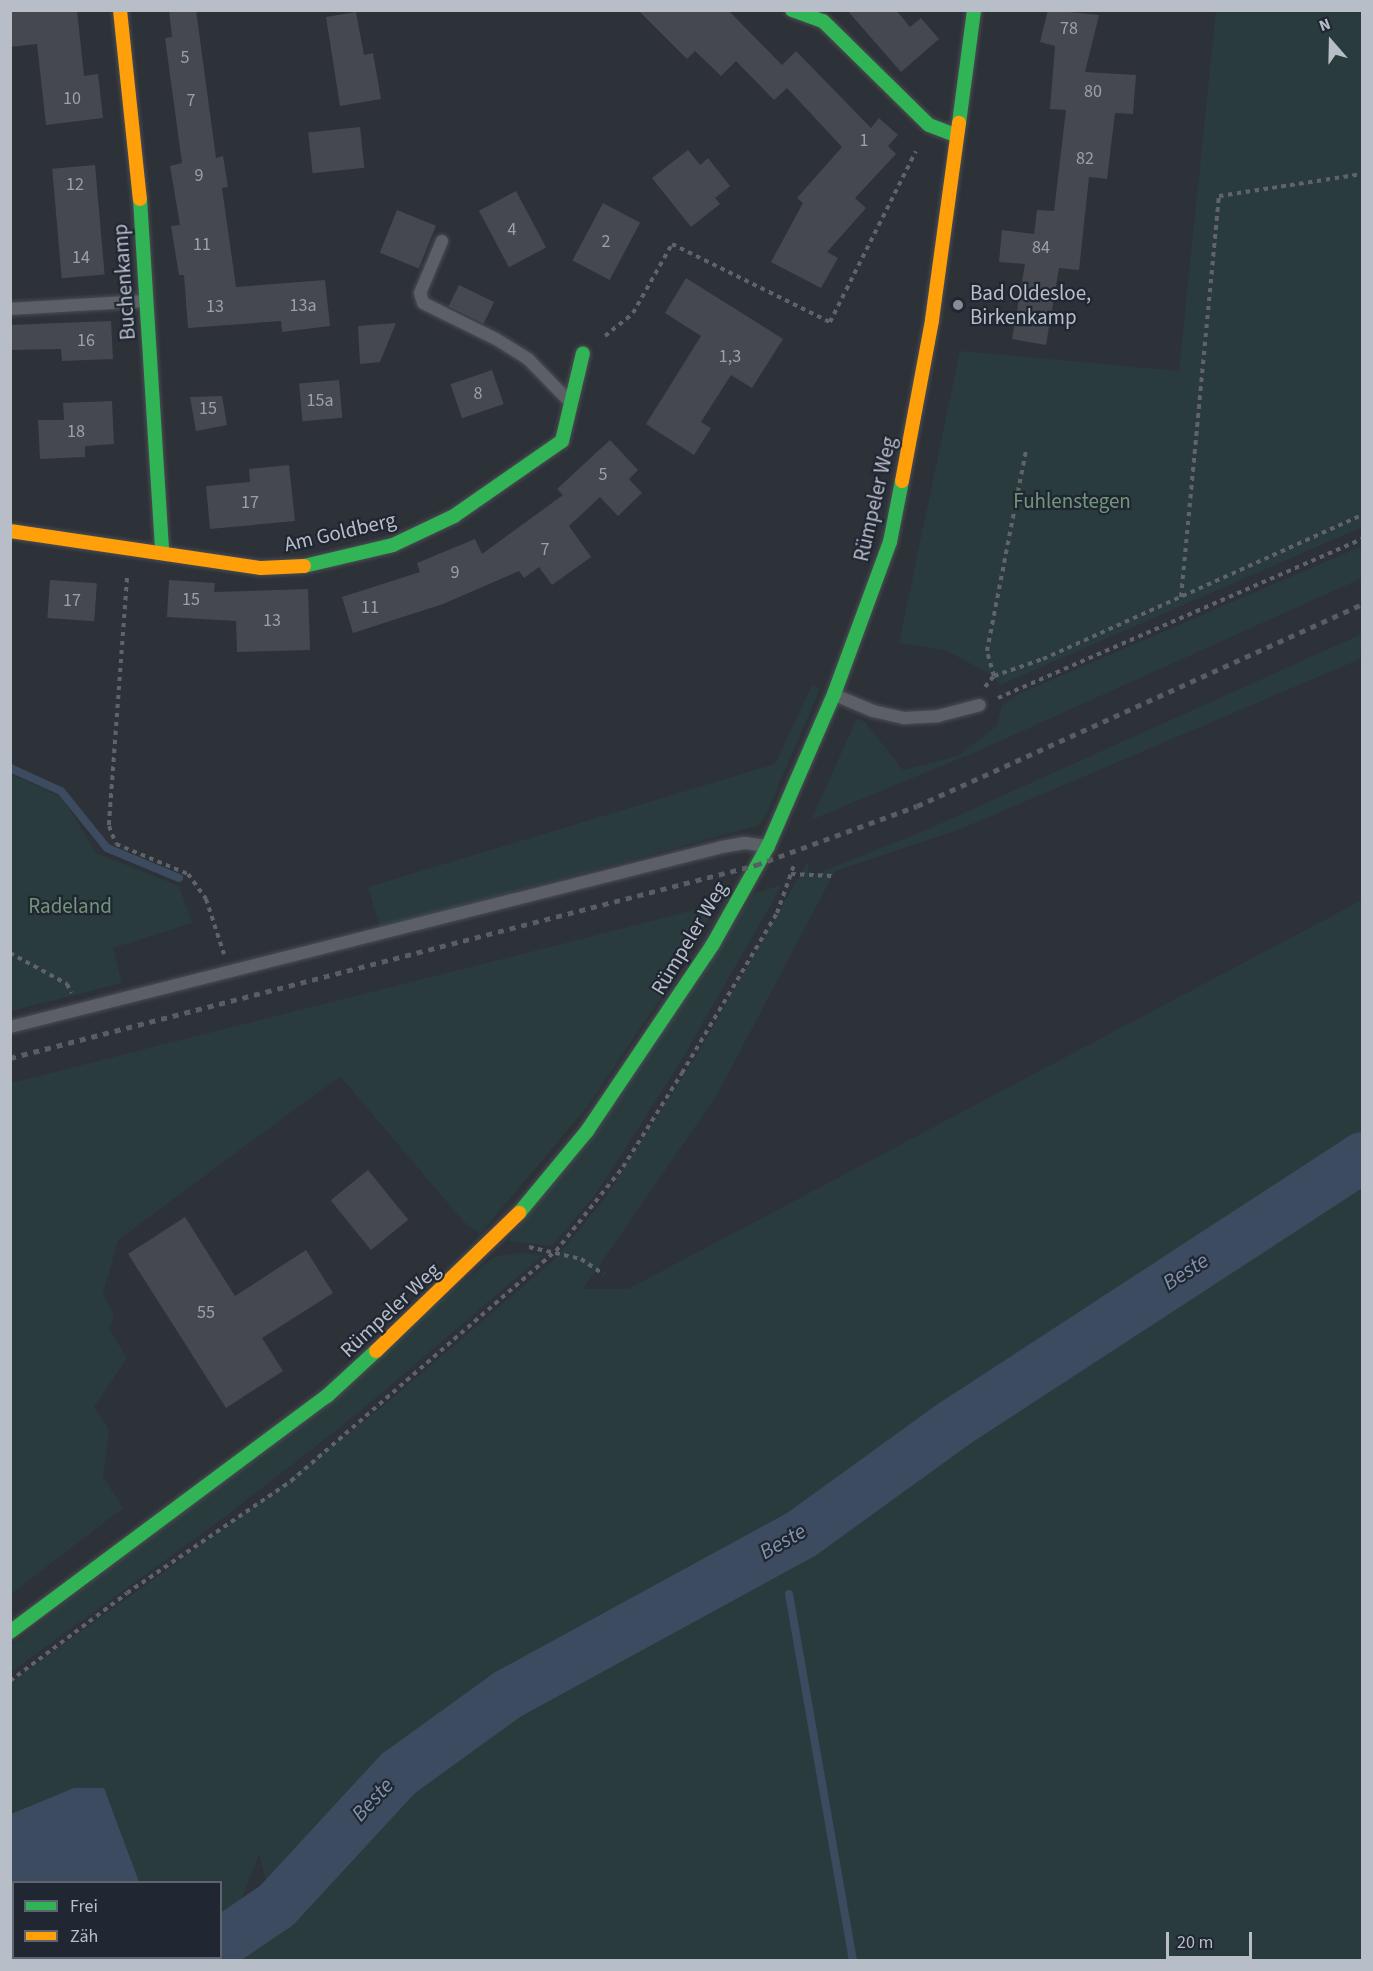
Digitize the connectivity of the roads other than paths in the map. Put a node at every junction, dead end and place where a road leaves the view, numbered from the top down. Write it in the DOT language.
graph roads {
  1 [pos="120,10"];
  2 [pos="792,10"];
  3 [pos="974,10"];
  4 [pos="955,135"];
  5 [pos="442,240"];
  6 [pos="146,301"];
  7 [pos="10,309"];
  8 [pos="583,353"];
  9 [pos="571,403"];
  10 [pos="10,531"];
  11 [pos="162,552"];
  12 [pos="834,694"];
  13 [pos="980,705"];
  14 [pos="768,846"];
  15 [pos="10,1027"];
  16 [pos="10,1632"];
  1 -- 6 [label="street, Buchenkamp"];
  2 -- 4 [label="street"];
  3 -- 4 [label="street, Rümpeler Weg"];
  4 -- 12 [label="street, Rümpeler Weg"];
  5 -- 9 [label="lane"];
  6 -- 7 [label="lane"];
  6 -- 11 [label="street, Buchenkamp"];
  8 -- 9 [label="street, Am Goldberg"];
  9 -- 11 [label="street, Am Goldberg"];
  10 -- 11 [label="street, Am Goldberg"];
  12 -- 13 [label="lane"];
  12 -- 14 [label="street, Rümpeler Weg"];
  14 -- 15 [label="lane"];
  14 -- 16 [label="street, Rümpeler Weg"];
}
